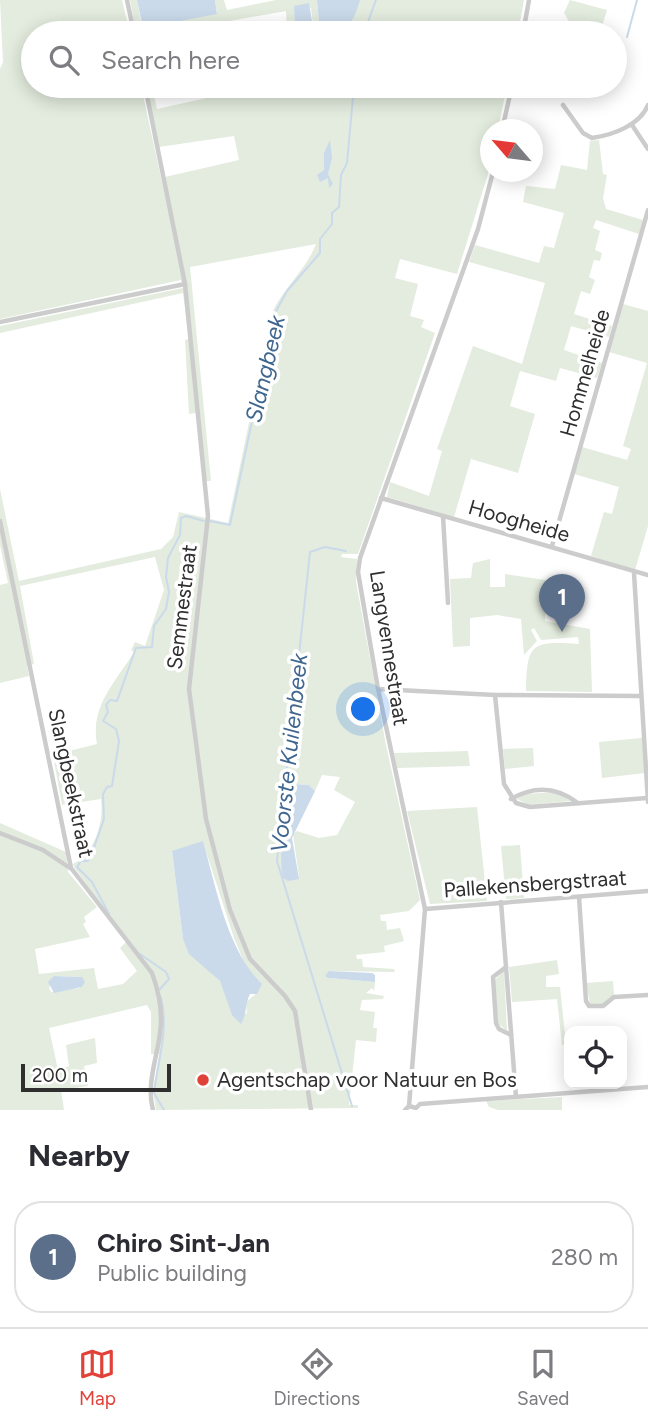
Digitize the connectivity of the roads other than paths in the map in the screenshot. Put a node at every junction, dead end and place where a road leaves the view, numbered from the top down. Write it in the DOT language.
graph roads {
  1 [pos="127,0"];
  2 [pos="528,0"];
  3 [pos="131,21"];
  4 [pos="525,21"];
  5 [pos="147,98"];
  6 [pos="509,98"];
  7 [pos="563,105"];
  8 [pos="648,107"];
  9 [pos="504,119"];
  10 [pos="632,125"];
  11 [pos="648,149"];
  12 [pos="490,182"];
  13 [pos="648,210"];
  14 [pos="185,284"];
  15 [pos="0,322"];
  16 [pos="381,498"];
  17 [pos="443,516"];
  18 [pos="0,521"];
  19 [pos="552,546"];
  20 [pos="634,573"];
  21 [pos="648,575"];
  22 [pos="448,603"];
  23 [pos="378,689"];
  24 [pos="495,695"];
  25 [pos="639,696"];
  26 [pos="511,799"];
  27 [pos="647,800"];
  28 [pos="579,803"];
  29 [pos="0,833"];
  30 [pos="71,868"];
  31 [pos="648,891"];
  32 [pos="579,897"];
  33 [pos="501,902"];
  34 [pos="425,909"];
  35 [pos="506,967"];
  36 [pos="648,995"];
  37 [pos="512,1035"];
  38 [pos="648,1087"];
  39 [pos="516,1097"];
  40 [pos="464,1101"];
  41 [pos="407,1108"];
  42 [pos="417,1109"];
  43 [pos="153,1110"];
  44 [pos="311,1110"];
  45 [pos="465,1110"];
  1 -- 3 [label="street"];
  2 -- 4 [label="street"];
  5 -- 14 [label="street, Semmestraat"];
  6 -- 9 [label="street"];
  7 -- 10 [label="street"];
  8 -- 10 [label="street"];
  10 -- 11 [label="street"];
  12 -- 16 [label="street, Langvennestraat"];
  13 -- 19 [label="street, Hommelheide"];
  14 -- 15 [label="street"];
  14 -- 44 [label="street, Semmestraat"];
  16 -- 17 [label="street, Hoogheide"];
  16 -- 23 [label="street, Langvennestraat"];
  17 -- 19 [label="street, Hoogheide"];
  17 -- 22 [label="street"];
  18 -- 30 [label="street, Slangbeekstraat"];
  19 -- 20 [label="street, Hoogheide"];
  20 -- 21 [label="street, Hoogheide"];
  20 -- 25 [label="street"];
  23 -- 24 [label="street"];
  23 -- 34 [label="street, Langvennestraat"];
  24 -- 25 [label="street"];
  24 -- 26 [label="street"];
  25 -- 27 [label="street"];
  26 -- 28 [label="street"];
  26 -- 28 [label="street"];
  27 -- 28 [label="street"];
  29 -- 30 [label="street"];
  30 -- 43 [label="street, Slangbeekstraat"];
  31 -- 32 [label="street, Pallekensbergstraat"];
  32 -- 33 [label="street, Pallekensbergstraat"];
  32 -- 36 [label="street"];
  33 -- 34 [label="street, Pallekensbergstraat"];
  33 -- 35 [label="street"];
  34 -- 41 [label="street, Langvennestraat"];
  35 -- 37 [label="street"];
  35 -- 37 [label="street"];
  37 -- 39 [label="street"];
  38 -- 39 [label="street"];
  39 -- 40 [label="street"];
  40 -- 42 [label="street"];
  40 -- 45 [label="street"];
  41 -- 42 [label="street"];
}
